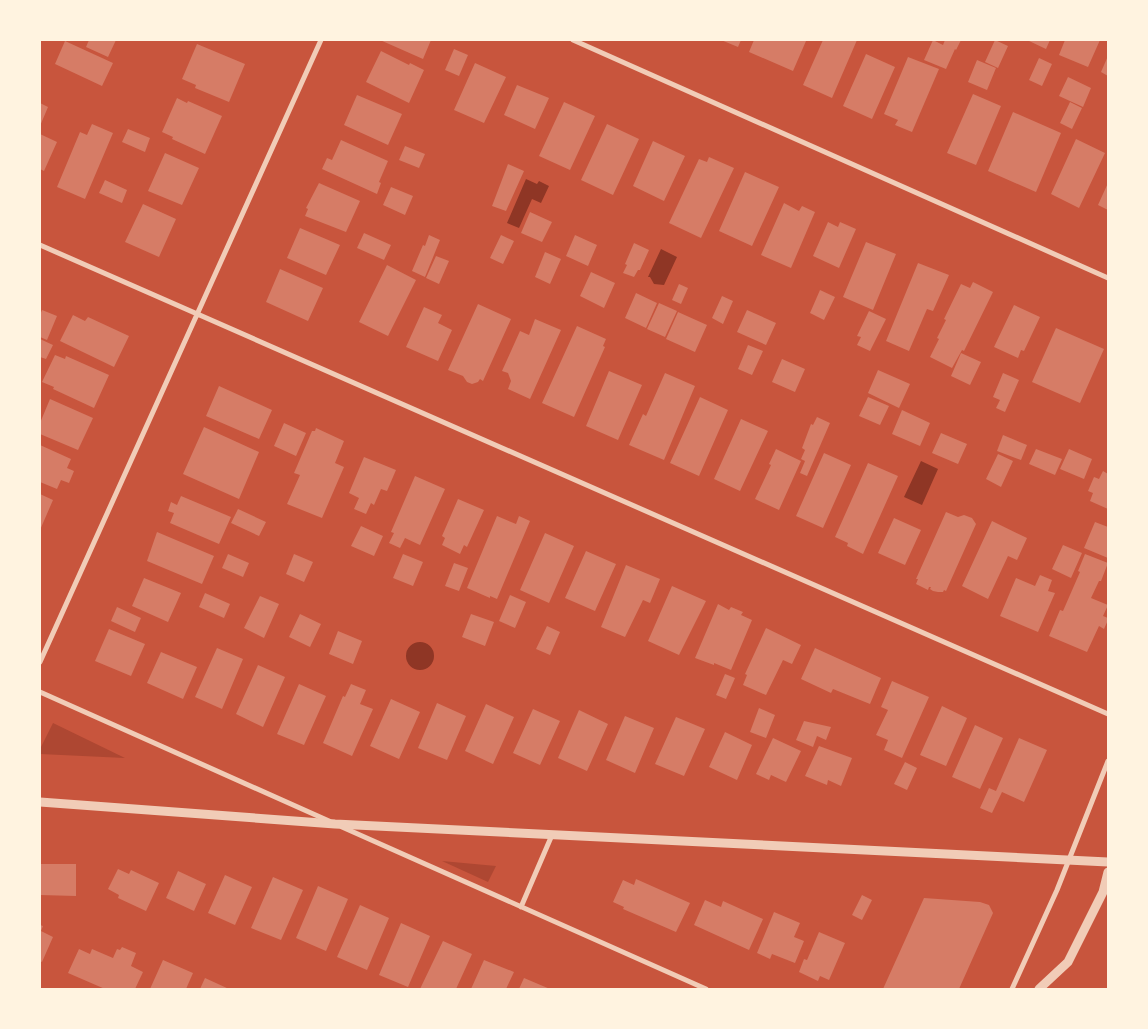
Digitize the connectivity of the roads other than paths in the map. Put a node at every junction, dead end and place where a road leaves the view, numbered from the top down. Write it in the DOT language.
graph roads {
  1 [pos="321,40"];
  2 [pos="573,40"];
  3 [pos="40,244"];
  4 [pos="1108,278"];
  5 [pos="198,314"];
  6 [pos="40,662"];
  7 [pos="40,692"];
  8 [pos="1108,714"];
  9 [pos="1108,761"];
  10 [pos="40,802"];
  11 [pos="335,824"];
  12 [pos="552,834"];
  13 [pos="1068,860"];
  14 [pos="1108,862"];
  15 [pos="1108,872"];
  16 [pos="521,907"];
  17 [pos="706,989"];
  18 [pos="1012,989"];
  19 [pos="1039,989"];
  1 -- 5 [label="street"];
  2 -- 4 [label="street"];
  3 -- 5 [label="street"];
  5 -- 6 [label="street"];
  5 -- 8 [label="street"];
  7 -- 11 [label="street"];
  9 -- 13 [label="street"];
  10 -- 11 [label="street"];
  11 -- 12 [label="street"];
  11 -- 16 [label="street"];
  12 -- 13 [label="street"];
  12 -- 16 [label="street"];
  13 -- 14 [label="street"];
  13 -- 18 [label="street"];
  15 -- 19 [label="street"];
  16 -- 17 [label="street"];
}
